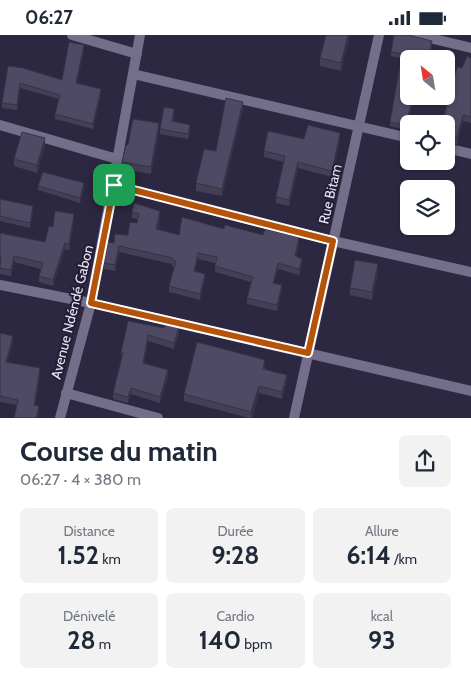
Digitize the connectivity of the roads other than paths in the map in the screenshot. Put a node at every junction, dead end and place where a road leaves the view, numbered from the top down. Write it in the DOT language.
graph roads {
  1 [pos="72,35"];
  2 [pos="140,35"];
  3 [pos="379,35"];
  4 [pos="417,35"];
  5 [pos="471,49"];
  6 [pos="137,54"];
  7 [pos="133,74"];
  8 [pos="0,125"];
  9 [pos="360,126"];
  10 [pos="400,136"];
  11 [pos="455,150"];
  12 [pos="471,154"];
  13 [pos="117,159"];
  14 [pos="114,185"];
  15 [pos="333,241"];
  16 [pos="471,272"];
  17 [pos="0,285"];
  18 [pos="91,303"];
  19 [pos="308,353"];
  20 [pos="471,391"];
  21 [pos="66,393"];
  22 [pos="60,418"];
  23 [pos="158,418"];
  24 [pos="294,418"];
  1 -- 6 [label="street"];
  2 -- 6 [label="street, Avenue Ndéndé Gabon"];
  3 -- 9 [label="street, Rue Bitam"];
  4 -- 5 [label="street"];
  6 -- 7 [label="street, Avenue Ndéndé Gabon"];
  7 -- 9 [label="street"];
  7 -- 13 [label="street, Avenue Ndéndé Gabon"];
  8 -- 13 [label="street"];
  9 -- 10 [label="street"];
  9 -- 15 [label="street, Rue Bitam"];
  11 -- 12 [label="street"];
  13 -- 14 [label="street, Avenue Ndéndé Gabon"];
  14 -- 15 [label="street"];
  14 -- 18 [label="street, Avenue Ndéndé Gabon"];
  15 -- 16 [label="street"];
  15 -- 19 [label="street, Rue Bitam"];
  17 -- 18 [label="street"];
  18 -- 19 [label="street"];
  18 -- 21 [label="street, Avenue Ndéndé Gabon"];
  19 -- 20 [label="street"];
  19 -- 24 [label="street, Rue Bitam"];
  21 -- 22 [label="street, Avenue Ndéndé Gabon"];
  21 -- 23 [label="street"];
}
